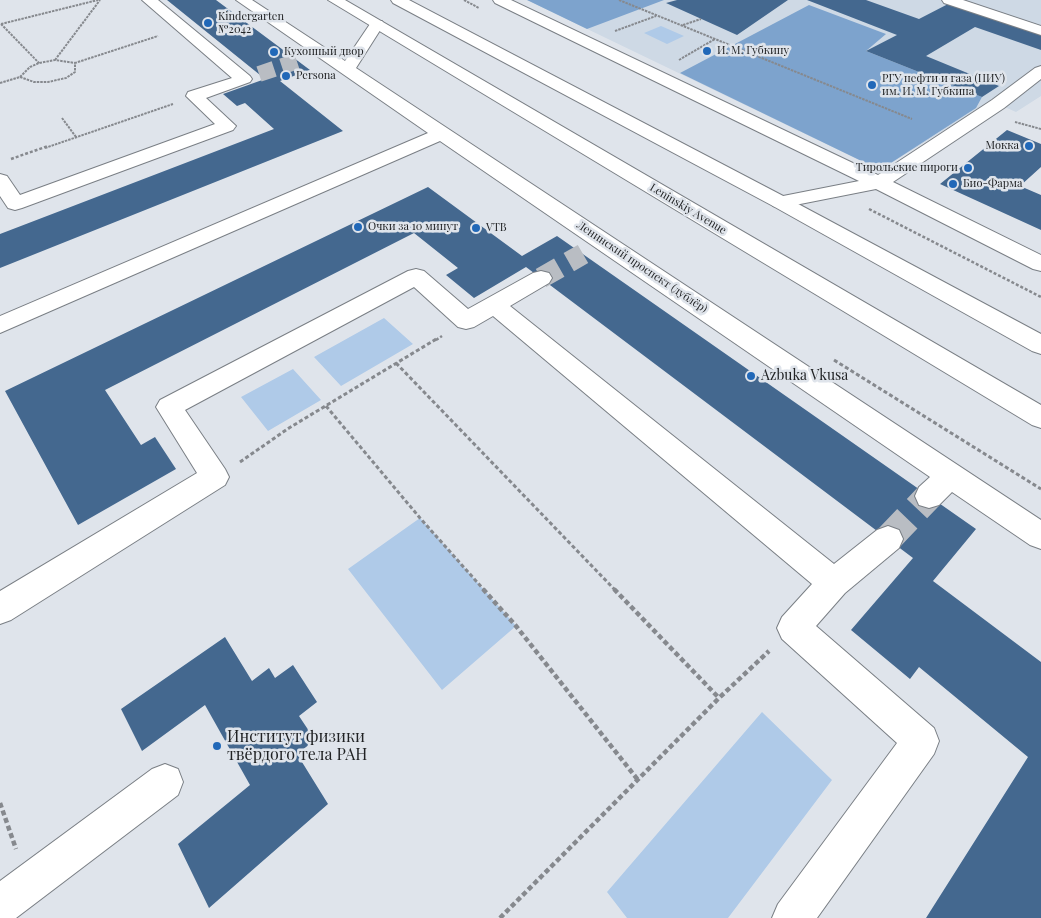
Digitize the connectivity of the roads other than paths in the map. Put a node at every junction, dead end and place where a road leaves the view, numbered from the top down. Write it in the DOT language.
graph roads {
  1 [pos="149,0"];
  2 [pos="243,0"];
  3 [pos="336,0"];
  4 [pos="398,0"];
  5 [pos="500,0"];
  6 [pos="949,0"];
  7 [pos="377,24"];
  8 [pos="1041,31"];
  9 [pos="347,70"];
  10 [pos="1041,71"];
  11 [pos="259,74"];
  12 [pos="244,79"];
  13 [pos="442,134"];
  14 [pos="0,180"];
  15 [pos="879,183"];
  16 [pos="780,202"];
  17 [pos="604,242"];
  18 [pos="584,253"];
  19 [pos="1041,264"];
  20 [pos="541,278"];
  21 [pos="494,305"];
  22 [pos="0,325"];
  23 [pos="1041,344"];
  24 [pos="1041,418"];
  25 [pos="950,475"];
  26 [pos="929,496"];
  27 [pos="1041,536"];
  28 [pos="888,539"];
  29 [pos="834,584"];
  30 [pos="0,609"];
  31 [pos="165,782"];
  32 [pos="0,905"];
  33 [pos="792,918"];
  1 -- 12 [label="street"];
  2 -- 9 [label="street, Ленинский проспект (дублёр)"];
  3 -- 7 [label="street, Leninskiy Avenue"];
  4 -- 16 [label="street"];
  5 -- 15 [label="street"];
  6 -- 8 [label="street"];
  7 -- 9 [label="street"];
  7 -- 24 [label="street, Leninskiy Avenue"];
  9 -- 13 [label="street, Ленинский проспект (дублёр)"];
  10 -- 15 [label="street"];
  11 -- 12 [label="street"];
  12 -- 14 [label="street"];
  13 -- 17 [label="street, Ленинский проспект (дублёр)"];
  13 -- 22 [label="street"];
  15 -- 16 [label="street"];
  15 -- 19 [label="street"];
  16 -- 23 [label="street"];
  17 -- 18 [label="street"];
  17 -- 25 [label="street, Ленинский проспект (дублёр)"];
  20 -- 21 [label="street"];
  21 -- 29 [label="street"];
  21 -- 30 [label="street"];
  25 -- 26 [label="street"];
  25 -- 27 [label="street, Ленинский проспект (дублёр)"];
  28 -- 29 [label="street"];
  29 -- 33 [label="street"];
  31 -- 32 [label="street"];
}
